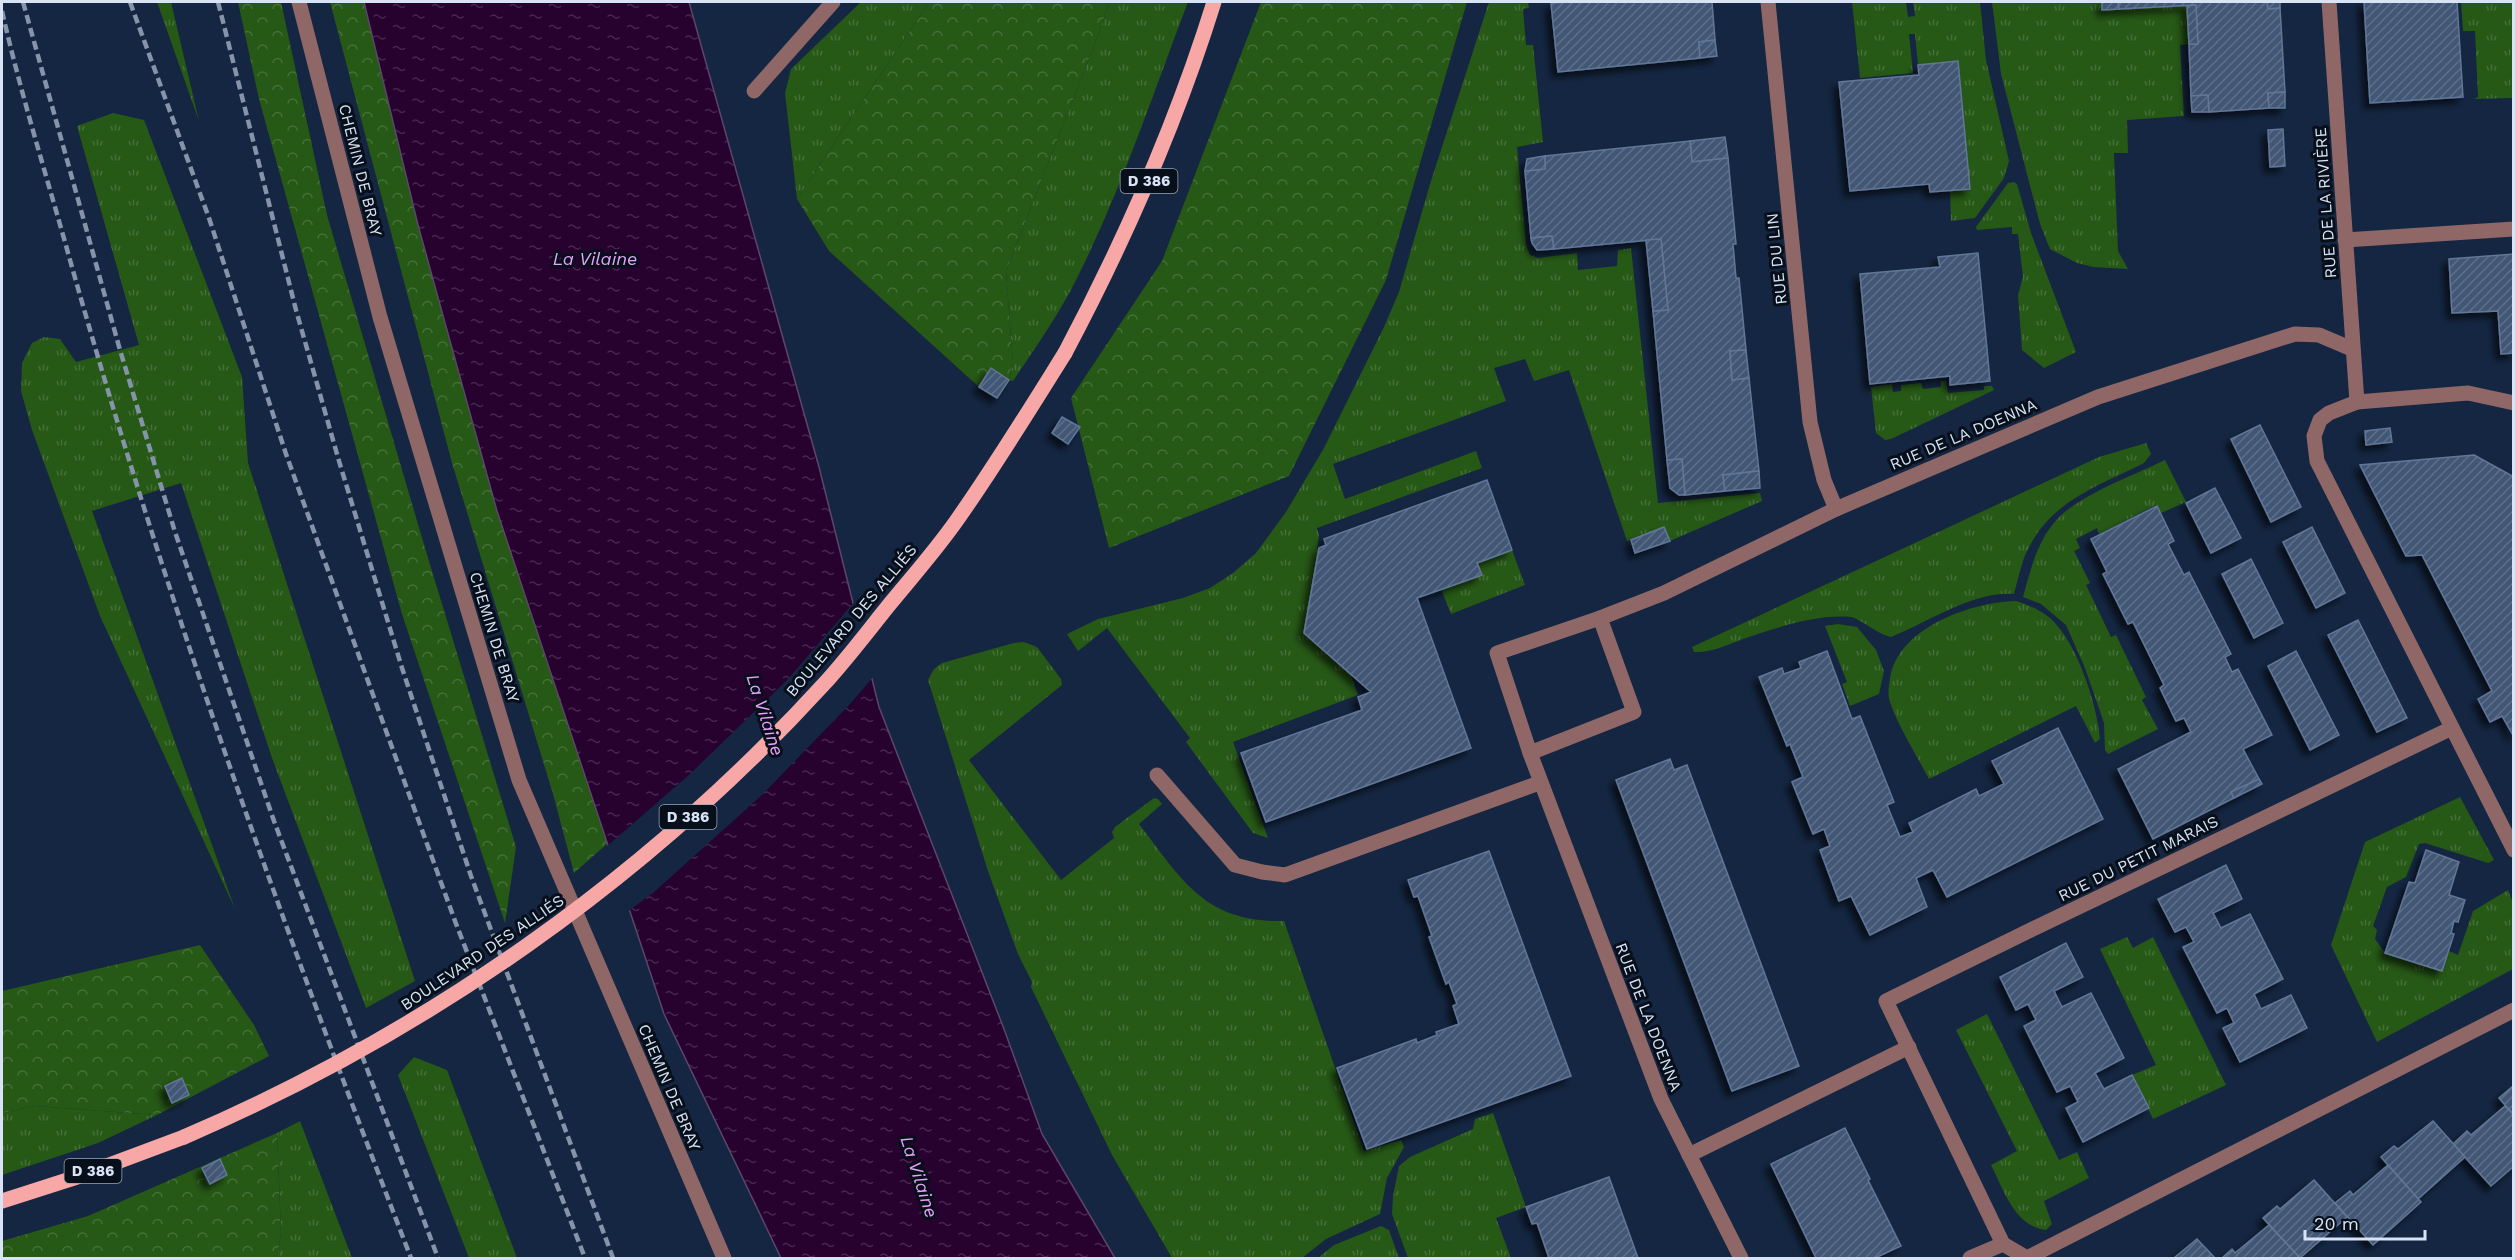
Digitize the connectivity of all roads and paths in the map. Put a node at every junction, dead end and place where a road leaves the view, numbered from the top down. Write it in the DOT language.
graph roads {
  1 [pos="299,2"];
  2 [pos="833,2"];
  3 [pos="1214,2"];
  4 [pos="1768,2"];
  5 [pos="2329,2"];
  6 [pos="754,91"];
  7 [pos="2514,229"];
  8 [pos="2345,240"];
  9 [pos="2352,349"];
  10 [pos="2356,402"];
  11 [pos="2514,403"];
  12 [pos="1836,509"];
  13 [pos="1600,618"];
  14 [pos="2452,728"];
  15 [pos="1530,753"];
  16 [pos="1157,775"];
  17 [pos="1539,783"];
  18 [pos="2514,850"];
  19 [pos="2514,1010"];
  20 [pos="1909,1047"];
  21 [pos="1689,1155"];
  22 [pos="2,1201"];
  23 [pos="2003,1244"];
  24 [pos="724,1258"];
  25 [pos="1741,1258"];
  26 [pos="1970,1258"];
  1 -- 24 [label="street, CHEMIN DE BRAY"];
  2 -- 6 [label="street"];
  3 -- 22 [label="main road, BOULEVARD DES ALLIÉS / D 386, bridge"];
  4 -- 12 [label="street, RUE DU LIN"];
  5 -- 8 [label="street, RUE DE LA RIVIÈRE"];
  7 -- 8 [label="street"];
  8 -- 9 [label="street, RUE DE LA RIVIÈRE"];
  9 -- 10 [label="street, RUE DE LA RIVIÈRE"];
  9 -- 12 [label="street, RUE DE LA DOENNA"];
  10 -- 11 [label="street"];
  10 -- 14 [label="street"];
  12 -- 13 [label="street, RUE DE LA DOENNA"];
  13 -- 15 [label="street"];
  13 -- 15 [label="street, RUE DE LA DOENNA"];
  14 -- 18 [label="street"];
  14 -- 20 [label="street, RUE DU PETIT MARAIS"];
  15 -- 17 [label="street, RUE DE LA DOENNA"];
  16 -- 17 [label="street"];
  17 -- 21 [label="street, RUE DE LA DOENNA"];
  19 -- 23 [label="street"];
  20 -- 21 [label="street"];
  20 -- 23 [label="street, RUE DU PETIT MARAIS"];
  21 -- 25 [label="street, RUE DE LA DOENNA"];
  23 -- 26 [label="street"];
}
